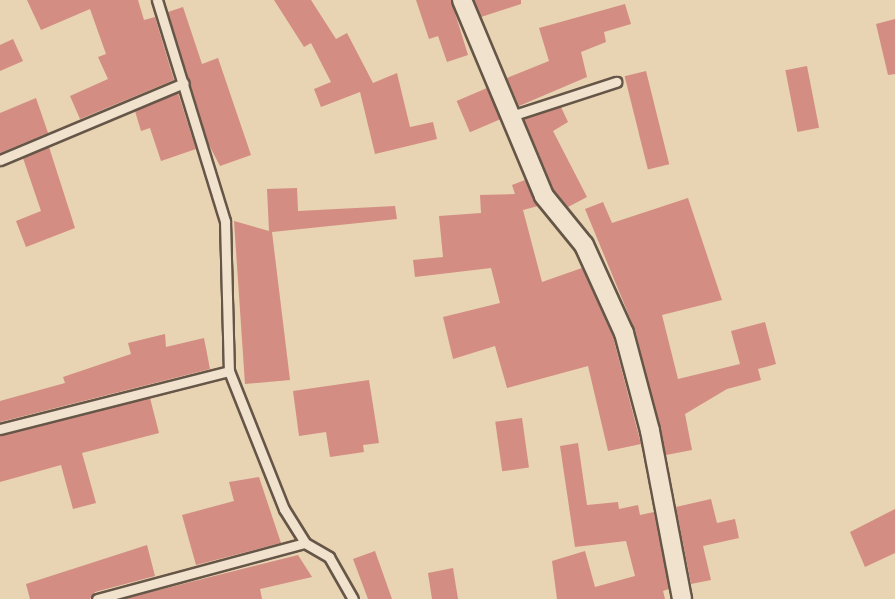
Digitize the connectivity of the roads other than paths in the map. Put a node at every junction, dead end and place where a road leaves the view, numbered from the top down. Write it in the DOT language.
graph roads {
  1 [pos="157,0"];
  2 [pos="462,0"];
  3 [pos="616,82"];
  4 [pos="184,83"];
  5 [pos="508,117"];
  6 [pos="0,160"];
  7 [pos="229,371"];
  8 [pos="0,429"];
  9 [pos="305,543"];
  10 [pos="97,599"];
  11 [pos="354,599"];
  12 [pos="682,599"];
  1 -- 4 [label="lane"];
  2 -- 5 [label="street"];
  3 -- 5 [label="lane"];
  4 -- 6 [label="lane"];
  4 -- 7 [label="lane"];
  5 -- 12 [label="street"];
  7 -- 8 [label="lane"];
  7 -- 9 [label="lane"];
  9 -- 10 [label="lane"];
  9 -- 11 [label="lane"];
}
